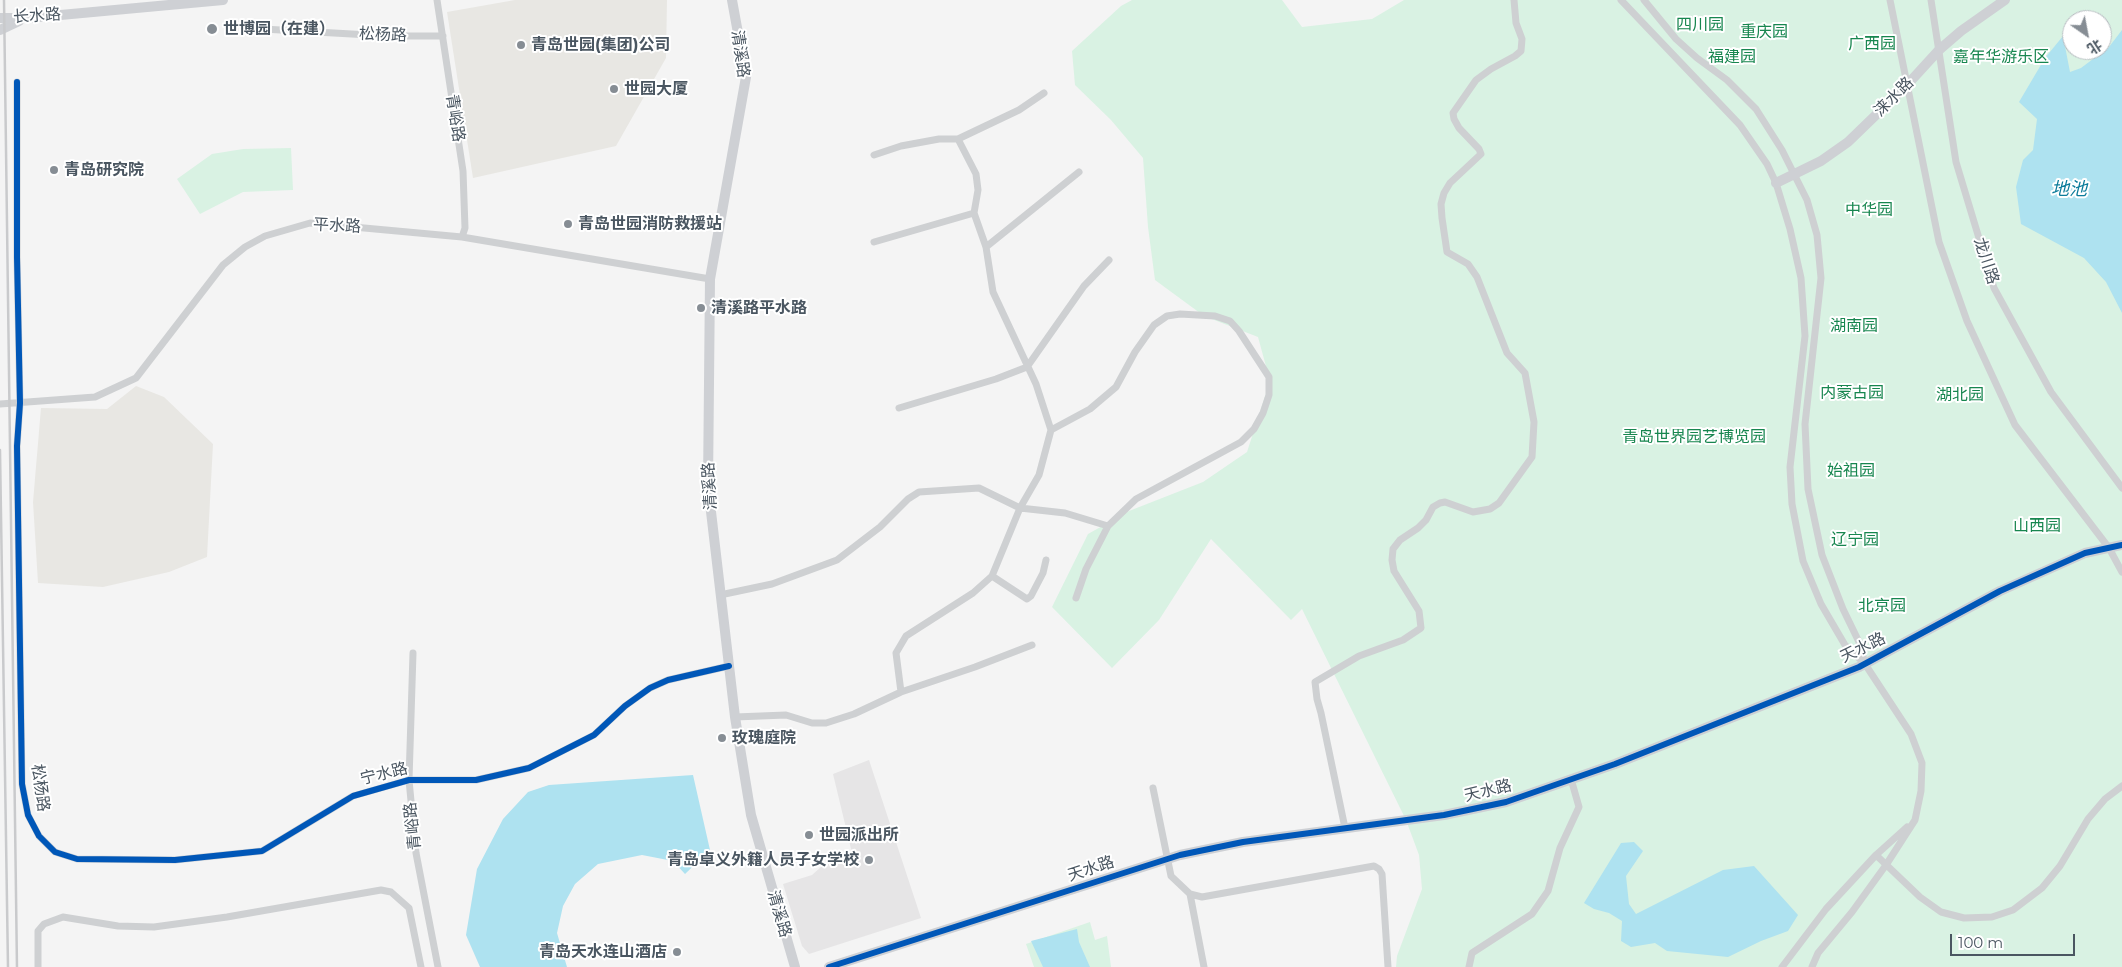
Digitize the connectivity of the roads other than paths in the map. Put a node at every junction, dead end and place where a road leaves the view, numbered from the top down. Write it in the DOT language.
graph roads {
  1 [pos="223,0"];
  2 [pos="437,0"];
  3 [pos="732,0"];
  4 [pos="1514,0"];
  5 [pos="1621,0"];
  6 [pos="1644,0"];
  7 [pos="1890,0"];
  8 [pos="1931,0"];
  9 [pos="2005,0"];
  10 [pos="0,18"];
  11 [pos="28,18"];
  12 [pos="262,29"];
  13 [pos="0,30"];
  14 [pos="443,36"];
  15 [pos="1939,50"];
  16 [pos="17,82"];
  17 [pos="1907,85"];
  18 [pos="1044,93"];
  19 [pos="958,139"];
  20 [pos="874,155"];
  21 [pos="1079,172"];
  22 [pos="1795,174"];
  23 [pos="1776,183"];
  24 [pos="974,213"];
  25 [pos="462,237"];
  26 [pos="874,242"];
  27 [pos="986,247"];
  28 [pos="1109,260"];
  29 [pos="710,279"];
  30 [pos="1026,367"];
  31 [pos="20,403"];
  32 [pos="0,404"];
  33 [pos="899,408"];
  34 [pos="1051,430"];
  35 [pos="2122,488"];
  36 [pos="1020,508"];
  37 [pos="1108,526"];
  38 [pos="2122,546"];
  39 [pos="2110,548"];
  40 [pos="1046,560"];
  41 [pos="2122,572"];
  42 [pos="992,576"];
  43 [pos="720,595"];
  44 [pos="1076,598"];
  45 [pos="1032,645"];
  46 [pos="413,653"];
  47 [pos="1865,664"];
  48 [pos="729,666"];
  49 [pos="901,692"];
  50 [pos="735,717"];
  51 [pos="1571,779"];
  52 [pos="409,780"];
  53 [pos="2122,786"];
  54 [pos="1153,788"];
  55 [pos="1915,820"];
  56 [pos="1345,828"];
  57 [pos="39,836"];
  58 [pos="1876,855"];
  59 [pos="1168,859"];
  60 [pos="1886,865"];
  61 [pos="1190,894"];
  62 [pos="38,967"];
  63 [pos="421,967"];
  64 [pos="438,967"];
  65 [pos="794,967"];
  66 [pos="829,967"];
  67 [pos="1204,967"];
  68 [pos="1388,967"];
  69 [pos="1469,967"];
  70 [pos="1782,967"];
  71 [pos="1812,967"];
  1 -- 11 [label="street, 长水路"];
  2 -- 14 [label="street, 青峪路"];
  3 -- 29 [label="street, 清溪路"];
  4 -- 56 [label="street"];
  5 -- 23 [label="street"];
  6 -- 22 [label="street"];
  7 -- 17 [label="street"];
  8 -- 15 [label="street, 龙川路"];
  9 -- 15 [label="street, 涞水路"];
  10 -- 11 [label="street, 长水路"];
  11 -- 13 [label="street"];
  12 -- 14 [label="street, 松杨路"];
  14 -- 25 [label="street, 青峪路"];
  15 -- 17 [label="street, 涞水路"];
  15 -- 35 [label="street, 龙川路"];
  16 -- 31 [label="street, 松杨路"];
  17 -- 22 [label="street, 涞水路"];
  17 -- 39 [label="street"];
  18 -- 19 [label="street"];
  19 -- 20 [label="street"];
  19 -- 24 [label="street"];
  21 -- 27 [label="street"];
  22 -- 23 [label="street, 涞水路"];
  22 -- 47 [label="street"];
  23 -- 47 [label="street"];
  24 -- 26 [label="street"];
  24 -- 27 [label="street"];
  25 -- 29 [label="street, 平水路"];
  25 -- 31 [label="street, 平水路"];
  27 -- 30 [label="street"];
  28 -- 30 [label="street"];
  29 -- 43 [label="street, 清溪路"];
  30 -- 33 [label="street"];
  30 -- 34 [label="street"];
  31 -- 32 [label="street, 平水路"];
  31 -- 57 [label="street, 松杨路"];
  34 -- 36 [label="street"];
  34 -- 37 [label="street"];
  36 -- 37 [label="street"];
  36 -- 42 [label="street"];
  36 -- 43 [label="street"];
  37 -- 44 [label="street"];
  38 -- 39 [label="street, 天水路"];
  39 -- 41 [label="street"];
  39 -- 47 [label="street, 天水路"];
  40 -- 42 [label="street"];
  42 -- 49 [label="street"];
  43 -- 48 [label="street, 清溪路"];
  45 -- 49 [label="street"];
  46 -- 52 [label="street, 青峪路"];
  47 -- 51 [label="street, 天水路"];
  47 -- 55 [label="street"];
  48 -- 50 [label="street, 清溪路"];
  48 -- 52 [label="street, 宁水路"];
  49 -- 50 [label="street"];
  50 -- 65 [label="street, 清溪路"];
  51 -- 56 [label="street, 天水路"];
  51 -- 69 [label="street"];
  52 -- 57 [label="street, 宁水路"];
  52 -- 64 [label="street, 青峪路"];
  53 -- 60 [label="street"];
  54 -- 59 [label="street"];
  55 -- 58 [label="street"];
  55 -- 60 [label="street"];
  56 -- 59 [label="street, 天水路"];
  58 -- 60 [label="street"];
  58 -- 70 [label="street"];
  59 -- 61 [label="street"];
  59 -- 66 [label="street, 天水路"];
  60 -- 71 [label="street"];
  61 -- 67 [label="street"];
  61 -- 68 [label="street"];
  62 -- 63 [label="street"];
}
